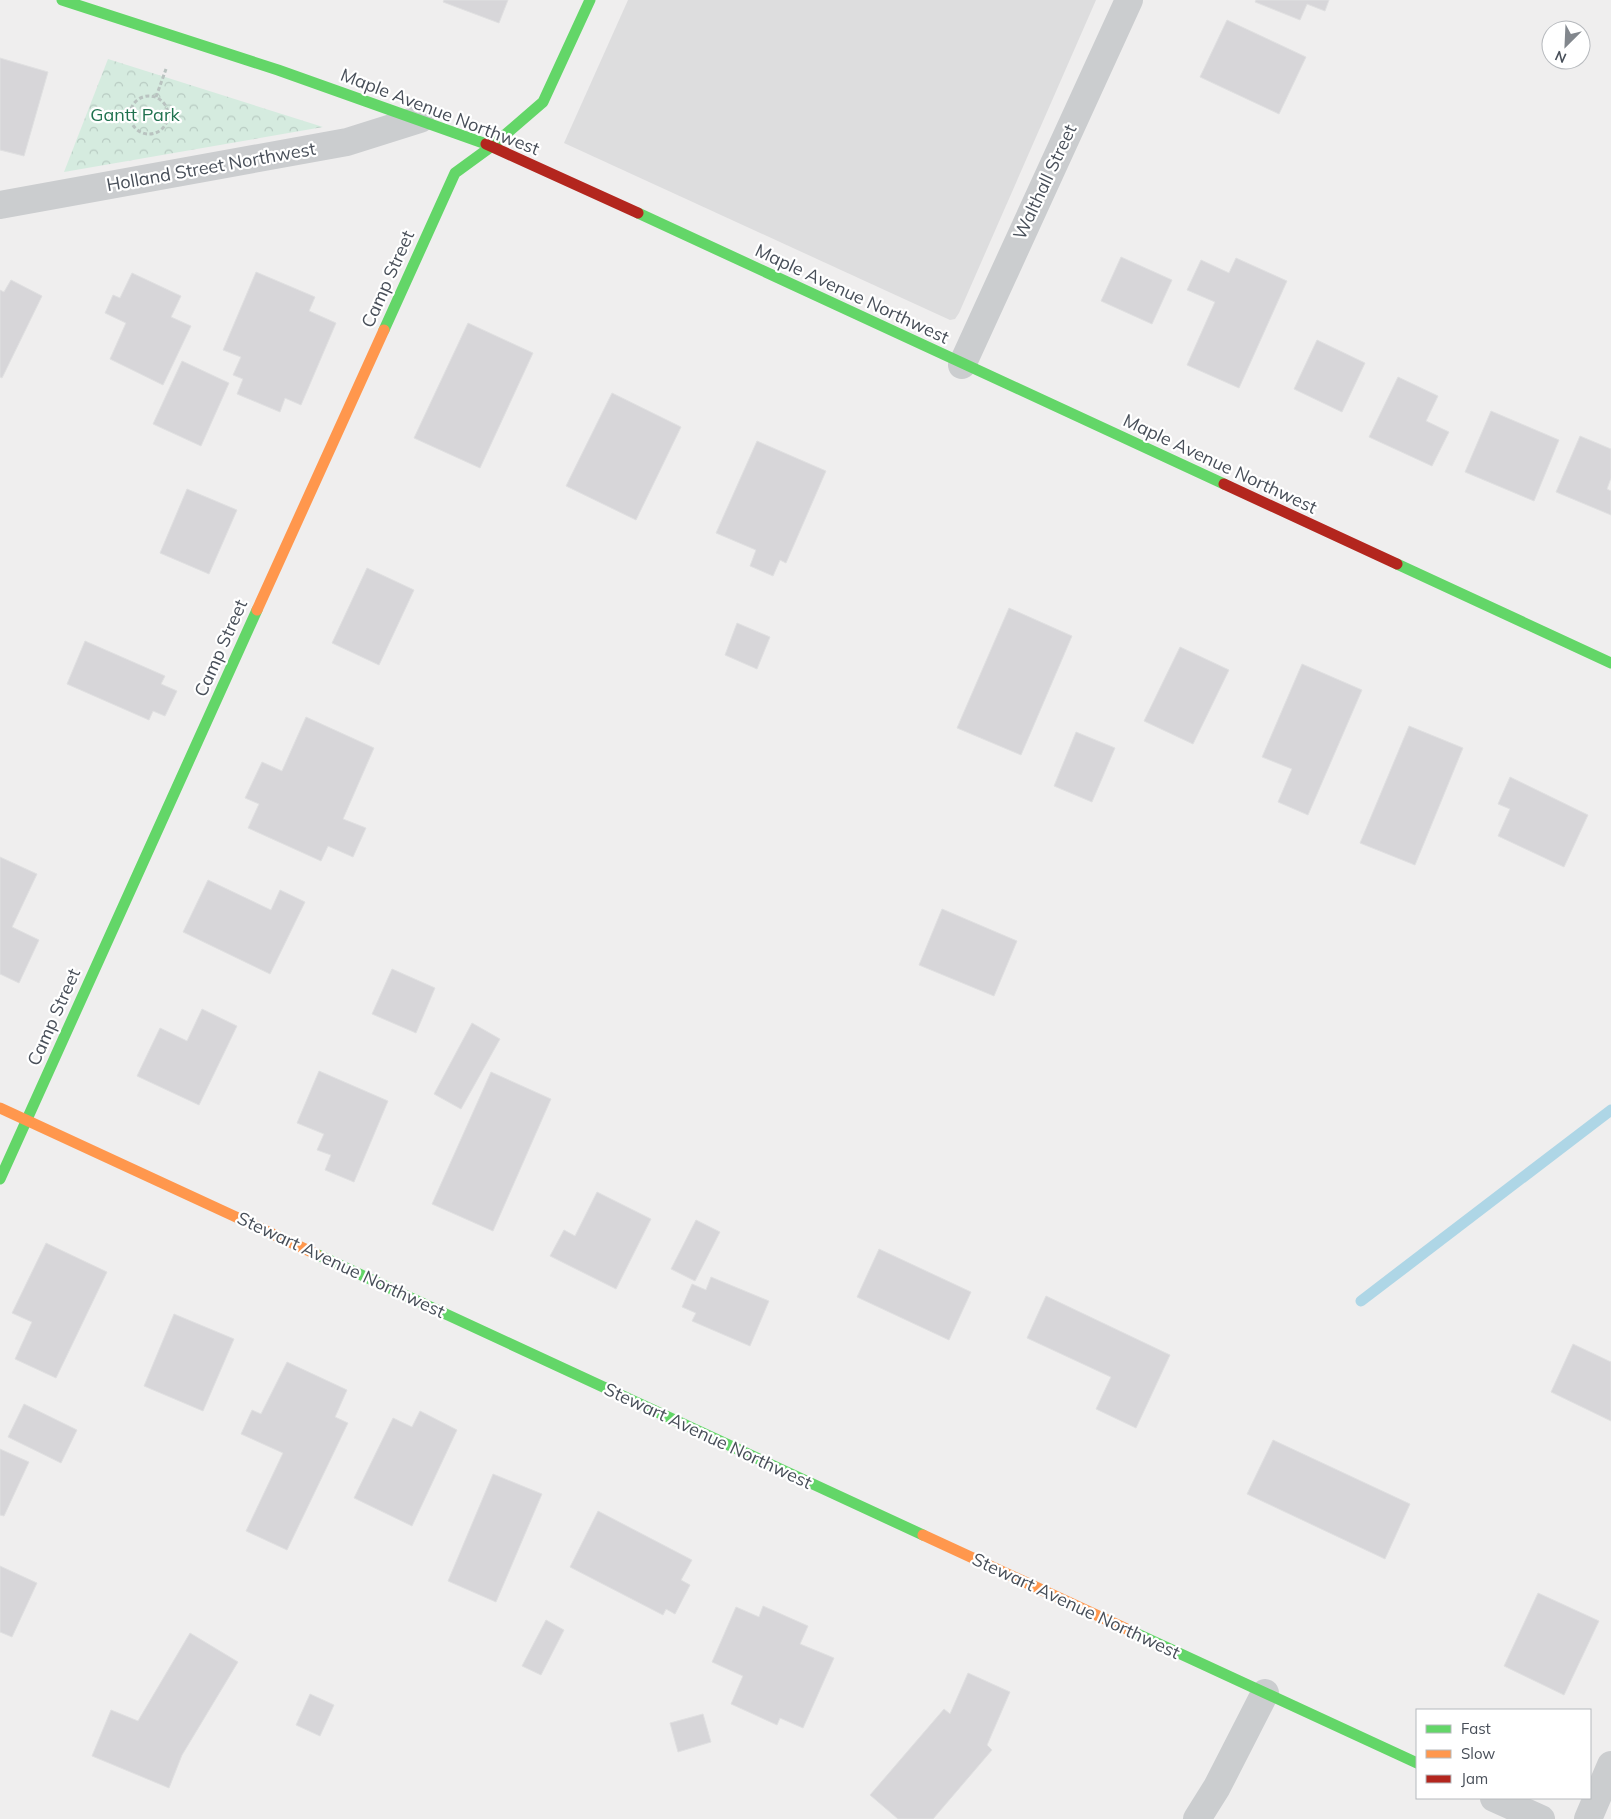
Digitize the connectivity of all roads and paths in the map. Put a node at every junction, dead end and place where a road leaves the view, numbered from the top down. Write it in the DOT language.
graph roads {
  1 [pos="62,0"];
  2 [pos="590,0"];
  3 [pos="1129,0"];
  4 [pos="143,96"];
  5 [pos="420,119"];
  6 [pos="492,146"];
  7 [pos="0,205"];
  8 [pos="962,365"];
  9 [pos="1611,663"];
  10 [pos="0,1108"];
  11 [pos="26,1120"];
  12 [pos="0,1179"];
  13 [pos="1264,1693"];
  14 [pos="1416,1763"];
  15 [pos="1611,1765"];
  16 [pos="1496,1799"];
  17 [pos="1198,1819"];
  18 [pos="1541,1819"];
  19 [pos="1588,1819"];
  1 -- 5 [label="street, Maple Avenue Northwest"];
  2 -- 6 [label="street, Camp Street"];
  3 -- 8 [label="street, Walthall Street"];
  4 -- 4 [label="path"];
  5 -- 6 [label="street, Maple Avenue Northwest"];
  5 -- 7 [label="street, Holland Street Northwest"];
  6 -- 8 [label="street, Maple Avenue Northwest"];
  6 -- 11 [label="street, Camp Street"];
  8 -- 9 [label="street, Maple Avenue Northwest"];
  10 -- 11 [label="street, Stewart Avenue Northwest"];
  11 -- 12 [label="street, Camp Street"];
  11 -- 13 [label="street, Stewart Avenue Northwest"];
  13 -- 14 [label="street, Stewart Avenue Northwest"];
  13 -- 17 [label="street"];
  15 -- 19 [label="street"];
  16 -- 18 [label="street"];
}
